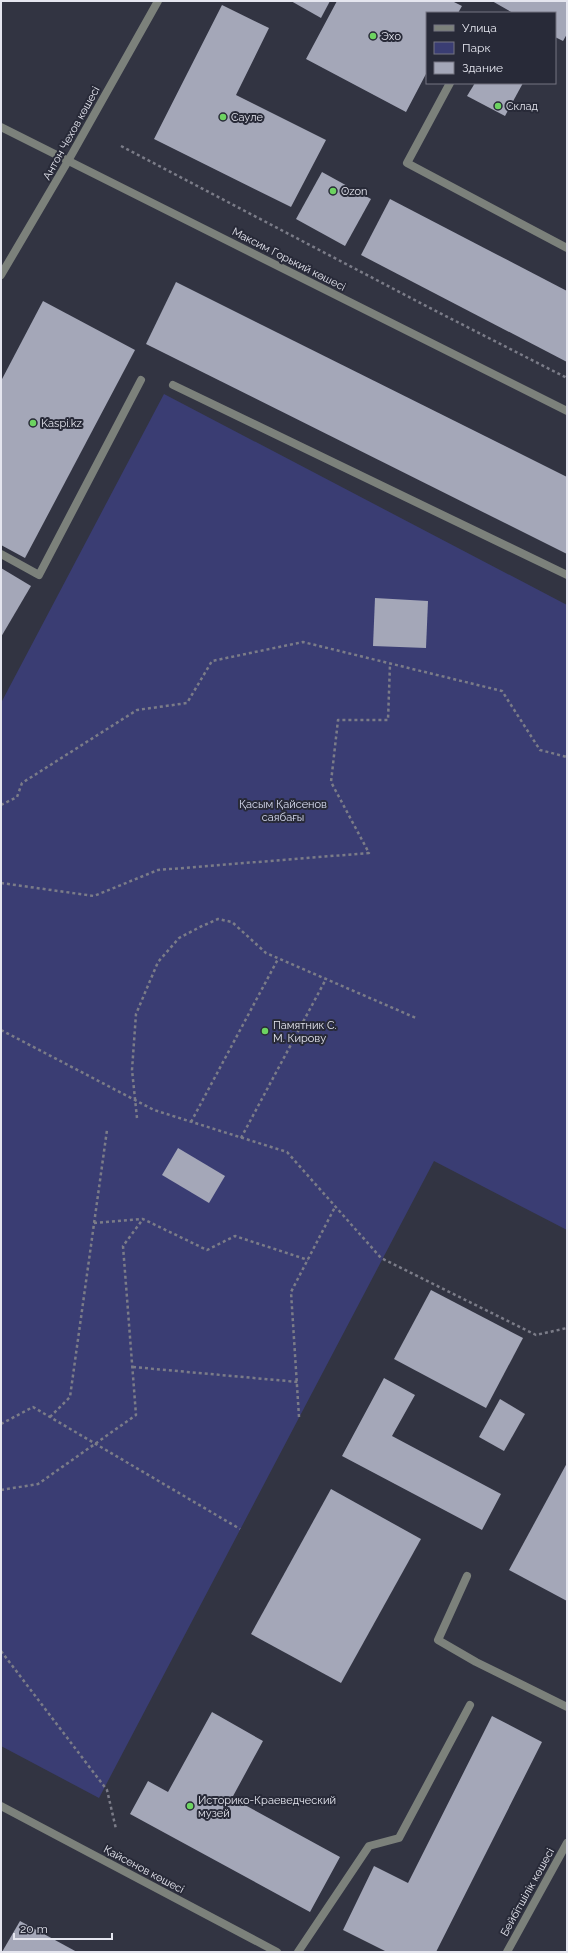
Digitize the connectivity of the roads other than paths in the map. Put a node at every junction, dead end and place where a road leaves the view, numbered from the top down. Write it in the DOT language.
graph roads {
  1 [pos="158,1"];
  2 [pos="449,84"];
  3 [pos="1,127"];
  4 [pos="68,161"];
  5 [pos="567,248"];
  6 [pos="1,275"];
  7 [pos="141,380"];
  8 [pos="173,385"];
  9 [pos="567,411"];
  10 [pos="1,554"];
  11 [pos="567,575"];
  12 [pos="467,1576"];
  13 [pos="470,1705"];
  14 [pos="567,1707"];
  15 [pos="1,1806"];
  16 [pos="567,1843"];
  17 [pos="277,1952"];
  18 [pos="298,1952"];
  19 [pos="507,1952"];
  1 -- 4 [label="street, Антон Чехов көшесі"];
  2 -- 5 [label="street"];
  3 -- 4 [label="street, Максим Горький көшесі"];
  4 -- 6 [label="street, Антон Чехов көшесі"];
  4 -- 9 [label="street, Максим Горький көшесі"];
  7 -- 10 [label="street"];
  8 -- 11 [label="street"];
  12 -- 14 [label="street"];
  13 -- 18 [label="street"];
  15 -- 17 [label="street, Қайсенов көшесі"];
  16 -- 19 [label="street, Бейбітшілік көшесі"];
}
